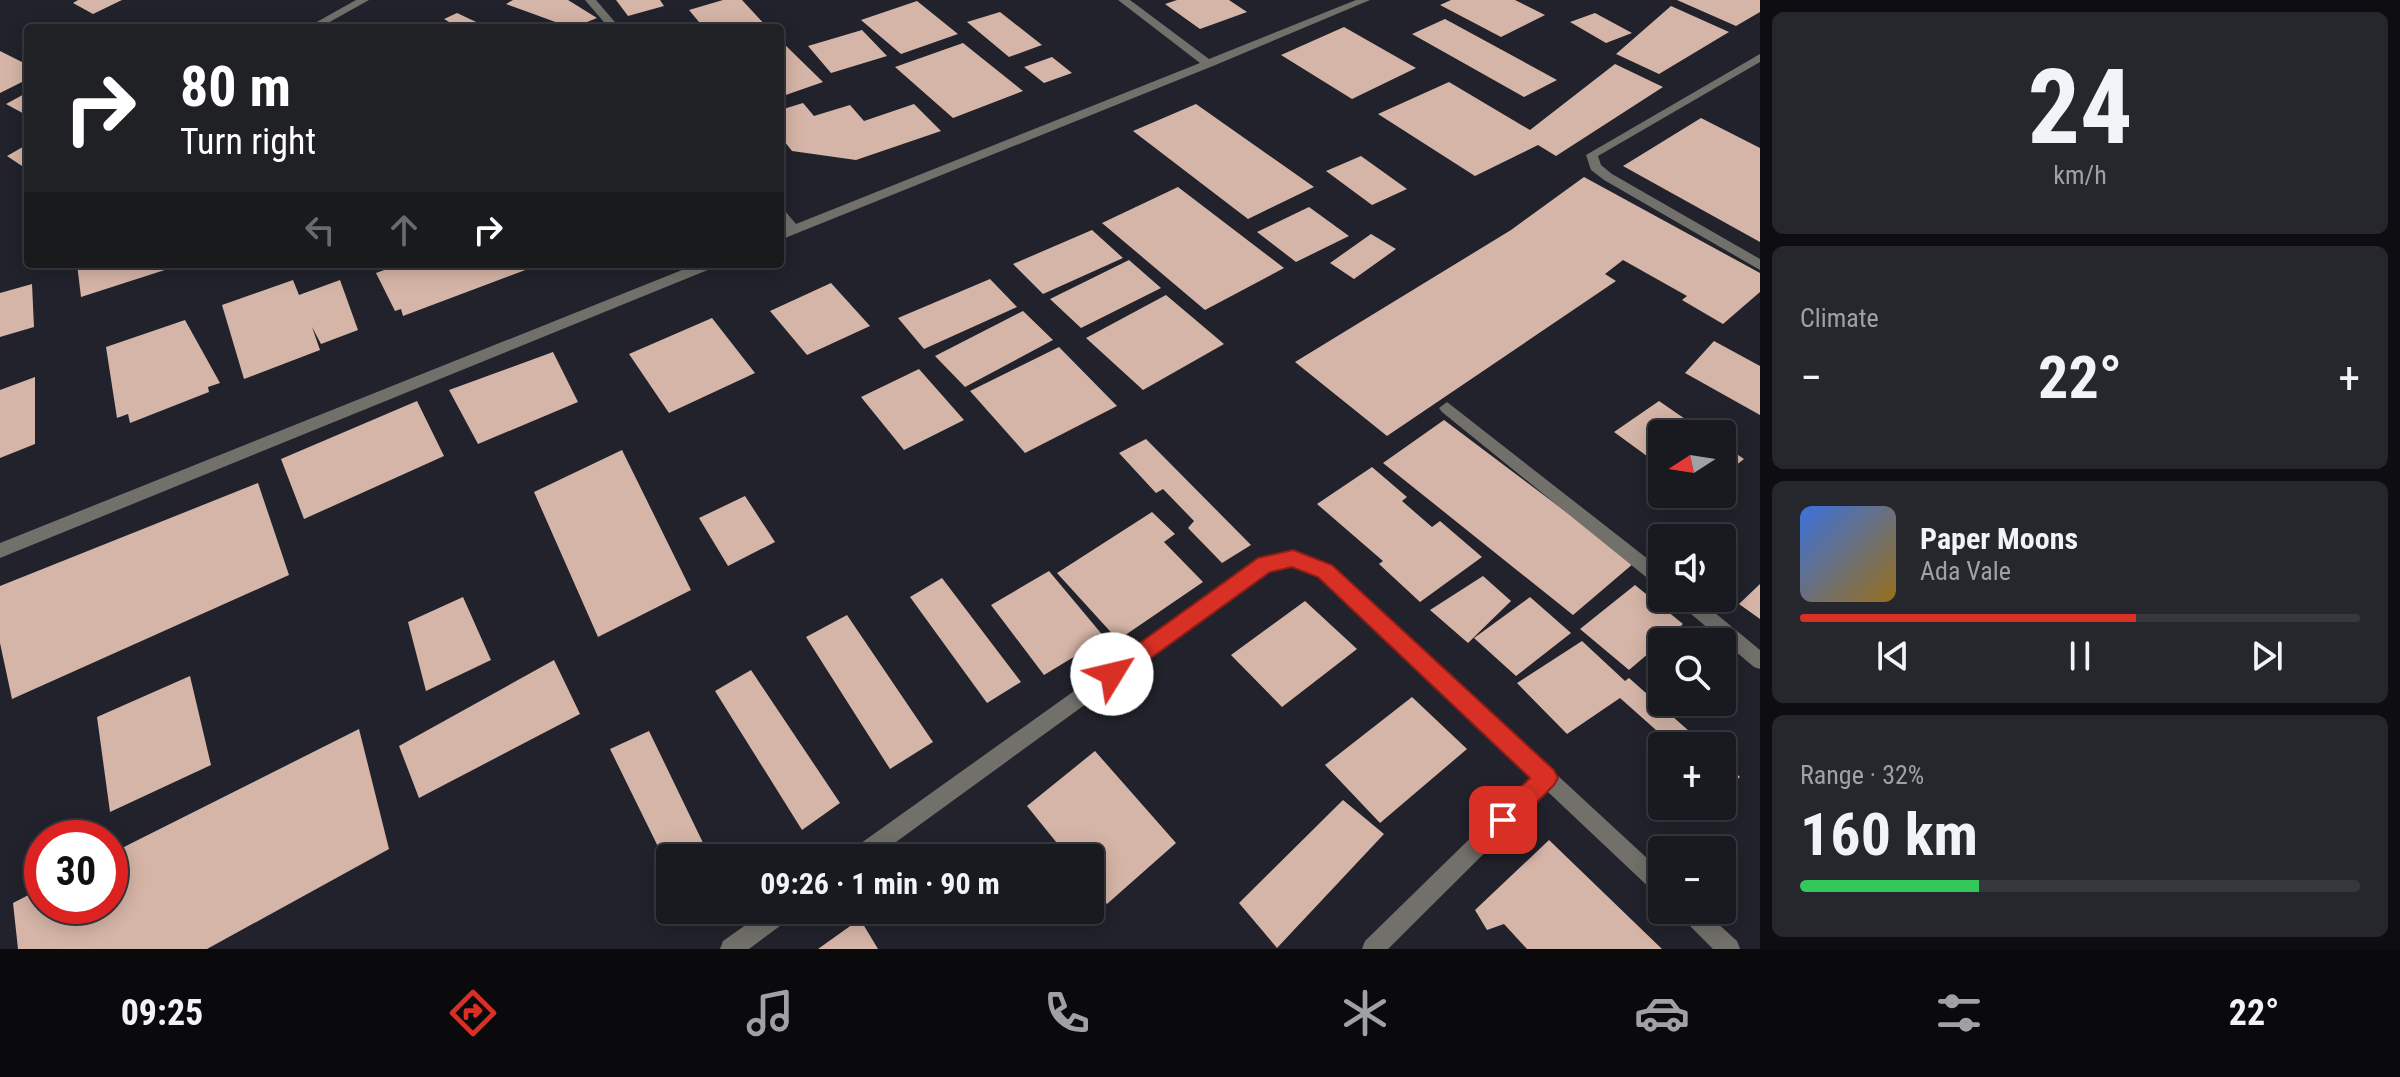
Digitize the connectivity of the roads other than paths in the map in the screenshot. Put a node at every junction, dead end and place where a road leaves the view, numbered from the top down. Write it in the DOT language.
graph roads {
  1 [pos="364,0"];
  2 [pos="590,0"];
  3 [pos="1123,0"];
  4 [pos="1365,0"];
  5 [pos="319,24"];
  6 [pos="611,24"];
  7 [pos="1760,57"];
  8 [pos="1209,64"];
  9 [pos="784,219"];
  10 [pos="794,230"];
  11 [pos="784,234"];
  12 [pos="1760,265"];
  13 [pos="700,268"];
  14 [pos="1447,408"];
  15 [pos="0,551"];
  16 [pos="1648,569"];
  17 [pos="1701,612"];
  18 [pos="1760,661"];
  19 [pos="1546,778"];
  20 [pos="876,844"];
  21 [pos="1648,873"];
  22 [pos="766,924"];
  23 [pos="1703,924"];
  24 [pos="731,949"];
  25 [pos="1373,949"];
  26 [pos="1729,949"];
  1 -- 5 [label="street"];
  2 -- 6 [label="street"];
  3 -- 8 [label="street"];
  4 -- 8 [label="street"];
  7 -- 12 [label="street"];
  8 -- 10 [label="street"];
  9 -- 10 [label="street"];
  10 -- 11 [label="street"];
  13 -- 15 [label="street"];
  14 -- 16 [label="street"];
  17 -- 18 [label="street"];
  19 -- 20 [label="street"];
  19 -- 21 [label="street"];
  19 -- 25 [label="street"];
  22 -- 24 [label="street"];
  23 -- 26 [label="street"];
}
